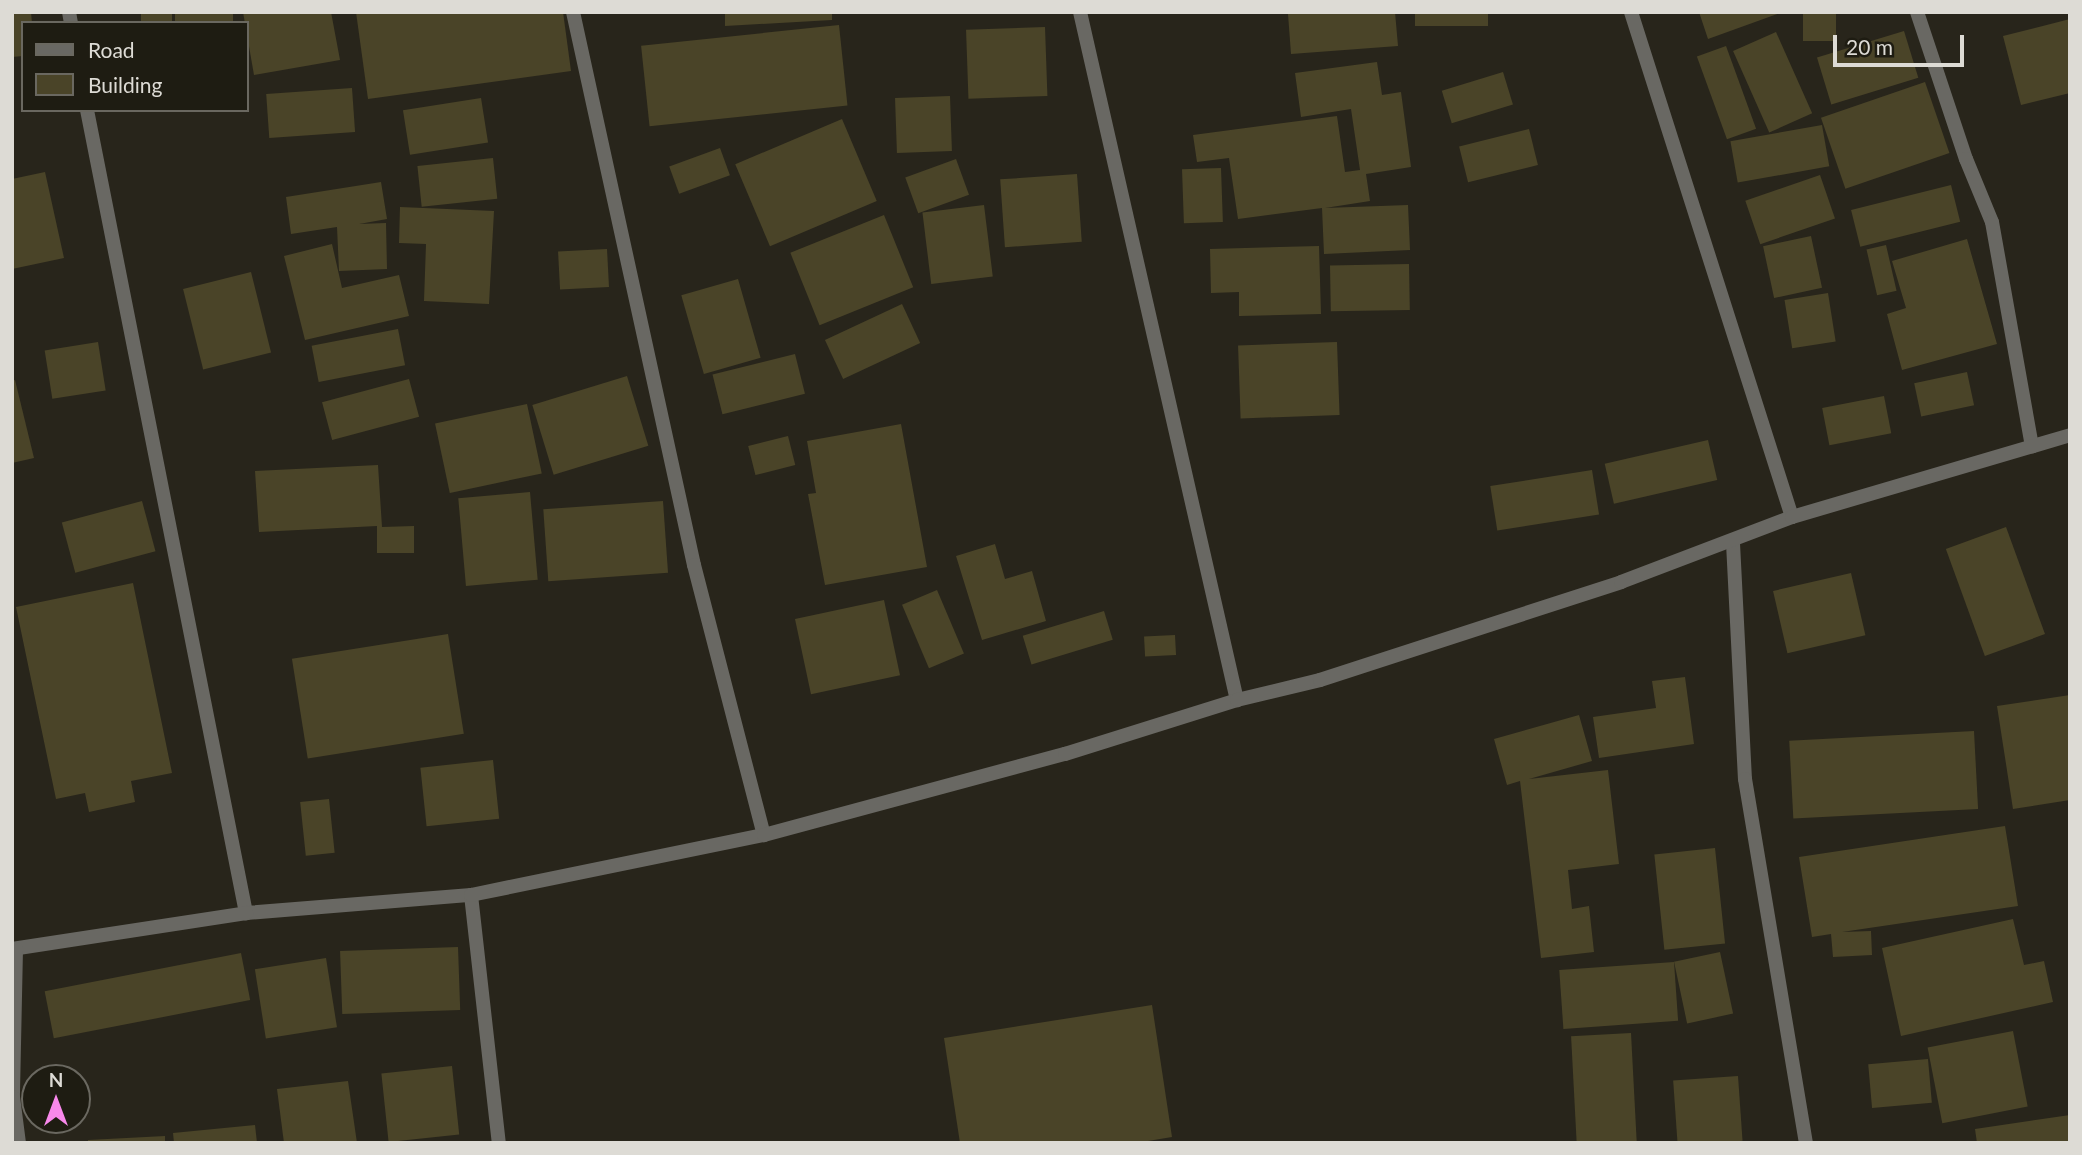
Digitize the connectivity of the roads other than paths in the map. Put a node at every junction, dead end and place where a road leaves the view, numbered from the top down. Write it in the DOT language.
graph roads {
  1 [pos="573,12"];
  2 [pos="1080,12"];
  3 [pos="1631,12"];
  4 [pos="1917,12"];
  5 [pos="88,112"];
  6 [pos="2070,435"];
  7 [pos="2032,446"];
  8 [pos="1792,517"];
  9 [pos="1732,543"];
  10 [pos="1237,700"];
  11 [pos="764,835"];
  12 [pos="471,895"];
  13 [pos="246,913"];
  14 [pos="14,949"];
  15 [pos="19,1143"];
  16 [pos="499,1143"];
  17 [pos="1806,1143"];
  1 -- 11 [label="street"];
  2 -- 10 [label="street"];
  3 -- 8 [label="street"];
  4 -- 7 [label="street"];
  5 -- 13 [label="street"];
  6 -- 7 [label="street"];
  7 -- 8 [label="street"];
  8 -- 9 [label="street"];
  9 -- 10 [label="street"];
  9 -- 17 [label="street"];
  10 -- 11 [label="street"];
  11 -- 12 [label="street"];
  12 -- 13 [label="street"];
  12 -- 16 [label="street"];
  13 -- 14 [label="street"];
  14 -- 15 [label="street"];
}
